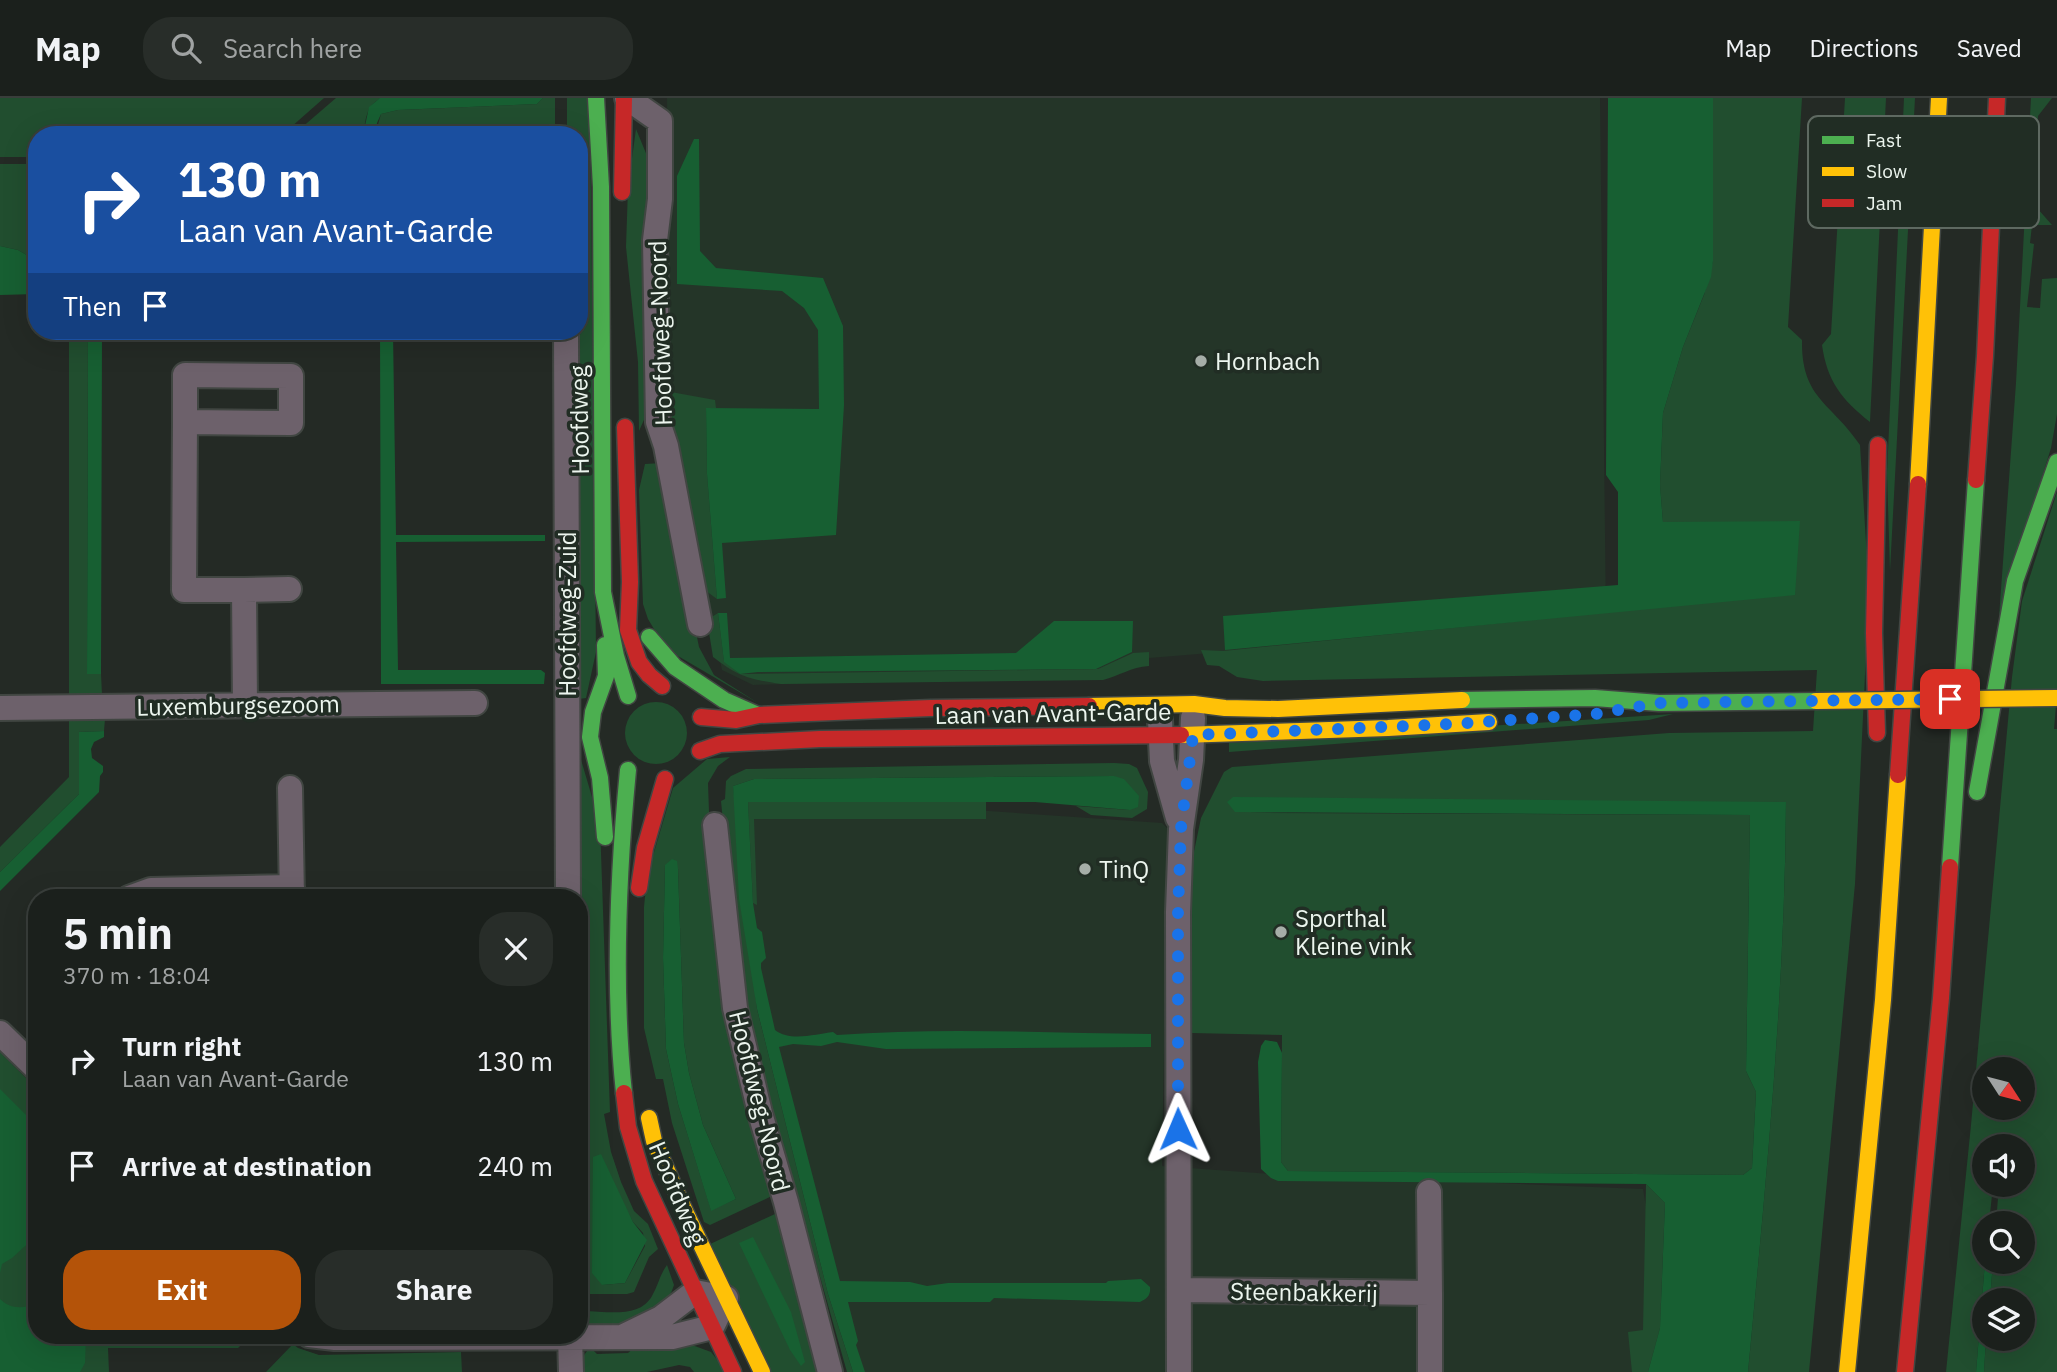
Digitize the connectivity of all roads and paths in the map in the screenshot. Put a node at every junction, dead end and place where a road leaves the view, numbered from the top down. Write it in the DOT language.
graph roads {
  1 [pos="596,98"];
  2 [pos="625,98"];
  3 [pos="1939,98"];
  4 [pos="1997,98"];
  5 [pos="1938,116"];
  6 [pos="1996,116"];
  7 [pos="622,213"];
  8 [pos="1933,228"];
  9 [pos="1990,228"];
  10 [pos="566,340"];
  11 [pos="624,416"];
  12 [pos="185,422"];
  13 [pos="661,431"];
  14 [pos="1878,445"];
  15 [pos="2057,462"];
  16 [pos="627,481"];
  17 [pos="289,589"];
  18 [pos="244,590"];
  19 [pos="603,592"];
  20 [pos="630,596"];
  21 [pos="700,624"];
  22 [pos="628,696"];
  23 [pos="2057,698"];
  24 [pos="475,703"];
  25 [pos="1659,703"];
  26 [pos="1160,704"];
  27 [pos="1194,704"];
  28 [pos="245,705"];
  29 [pos="0,708"];
  30 [pos="615,710"];
  31 [pos="1595,714"];
  32 [pos="759,715"];
  33 [pos="1506,721"];
  34 [pos="1161,735"];
  35 [pos="1193,735"];
  36 [pos="700,751"];
  37 [pos="1877,755"];
  38 [pos="665,779"];
  39 [pos="290,788"];
  40 [pos="1973,811"];
  41 [pos="1879,823"];
  42 [pos="715,825"];
  43 [pos="1181,828"];
  44 [pos="1967,851"];
  45 [pos="292,889"];
  46 [pos="568,889"];
  47 [pos="638,906"];
  48 [pos="619,915"];
  49 [pos="1941,998"];
  50 [pos="1883,1000"];
  51 [pos="0,1033"];
  52 [pos="28,1060"];
  53 [pos="645,1102"];
  54 [pos="1429,1192"];
  55 [pos="1179,1290"];
  56 [pos="695,1292"];
  57 [pos="1430,1293"];
  58 [pos="726,1298"];
  59 [pos="712,1327"];
  60 [pos="588,1336"];
  61 [pos="624,1336"];
  62 [pos="570,1344"];
  63 [pos="571,1372"];
  64 [pos="733,1372"];
  65 [pos="762,1372"];
  66 [pos="830,1372"];
  67 [pos="1179,1372"];
  68 [pos="1430,1372"];
  69 [pos="1847,1372"];
  70 [pos="1905,1372"];
  1 -- 19 [label="main road, Hoofdweg"];
  2 -- 7 [label="main road"];
  2 -- 13 [label="street, Hoofdweg-Noord"];
  3 -- 5 [label="main road"];
  4 -- 6 [label="main road"];
  8 -- 50 [label="main road"];
  9 -- 49 [label="main road"];
  10 -- 46 [label="street, Hoofdweg-Zuid"];
  11 -- 16 [label="main road, Hoofdweg"];
  12 -- 18 [label="street"];
  13 -- 16 [label="street"];
  13 -- 21 [label="street, Hoofdweg-Noord"];
  14 -- 37 [label="main road"];
  15 -- 40 [label="main road"];
  16 -- 20 [label="main road, Hoofdweg"];
  17 -- 18 [label="street"];
  18 -- 28 [label="street"];
  19 -- 22 [label="main road, Hoofdweg"];
  19 -- 48 [label="main road"];
  20 -- 22 [label="main road, Hoofdweg"];
  20 -- 32 [label="main road"];
  22 -- 30 [label="main road"];
  23 -- 25 [label="main road, Laan van Avant-Garde, bridge"];
  24 -- 28 [label="street, Luxemburgsezoom"];
  25 -- 27 [label="main road, Laan van Avant-Garde"];
  25 -- 31 [label="main road, Laan van Avant-Garde"];
  26 -- 27 [label="main road, Laan van Avant-Garde"];
  26 -- 32 [label="main road, Laan van Avant-Garde"];
  26 -- 34 [label="street"];
  27 -- 35 [label="street"];
  28 -- 29 [label="street, Luxemburgsezoom"];
  32 -- 36 [label="main road, Laan van Avant-Garde"];
  33 -- 35 [label="main road, Laan van Avant-Garde"];
  34 -- 35 [label="main road, Laan van Avant-Garde"];
  34 -- 36 [label="main road, Laan van Avant-Garde"];
  34 -- 43 [label="street"];
  35 -- 43 [label="street"];
  36 -- 38 [label="main road"];
  38 -- 47 [label="main road"];
  38 -- 48 [label="main road, Hoofdweg"];
  39 -- 45 [label="street"];
  41 -- 50 [label="main road"];
  42 -- 66 [label="street, Hoofdweg-Noord"];
  43 -- 55 [label="street"];
  44 -- 49 [label="main road"];
  48 -- 56 [label="main road, Hoofdweg"];
  49 -- 70 [label="main road"];
  50 -- 69 [label="main road"];
  51 -- 52 [label="street"];
  53 -- 58 [label="main road, Hoofdweg"];
  54 -- 57 [label="street"];
  55 -- 57 [label="street, Steenbakkerij"];
  55 -- 67 [label="street"];
  56 -- 58 [label="street"];
  56 -- 59 [label="main road, Hoofdweg"];
  56 -- 61 [label="street"];
  57 -- 68 [label="street"];
  58 -- 59 [label="street"];
  58 -- 65 [label="main road, Hoofdweg"];
  59 -- 61 [label="street"];
  59 -- 64 [label="main road, Hoofdweg"];
  60 -- 61 [label="street"];
  62 -- 63 [label="street"];
}
